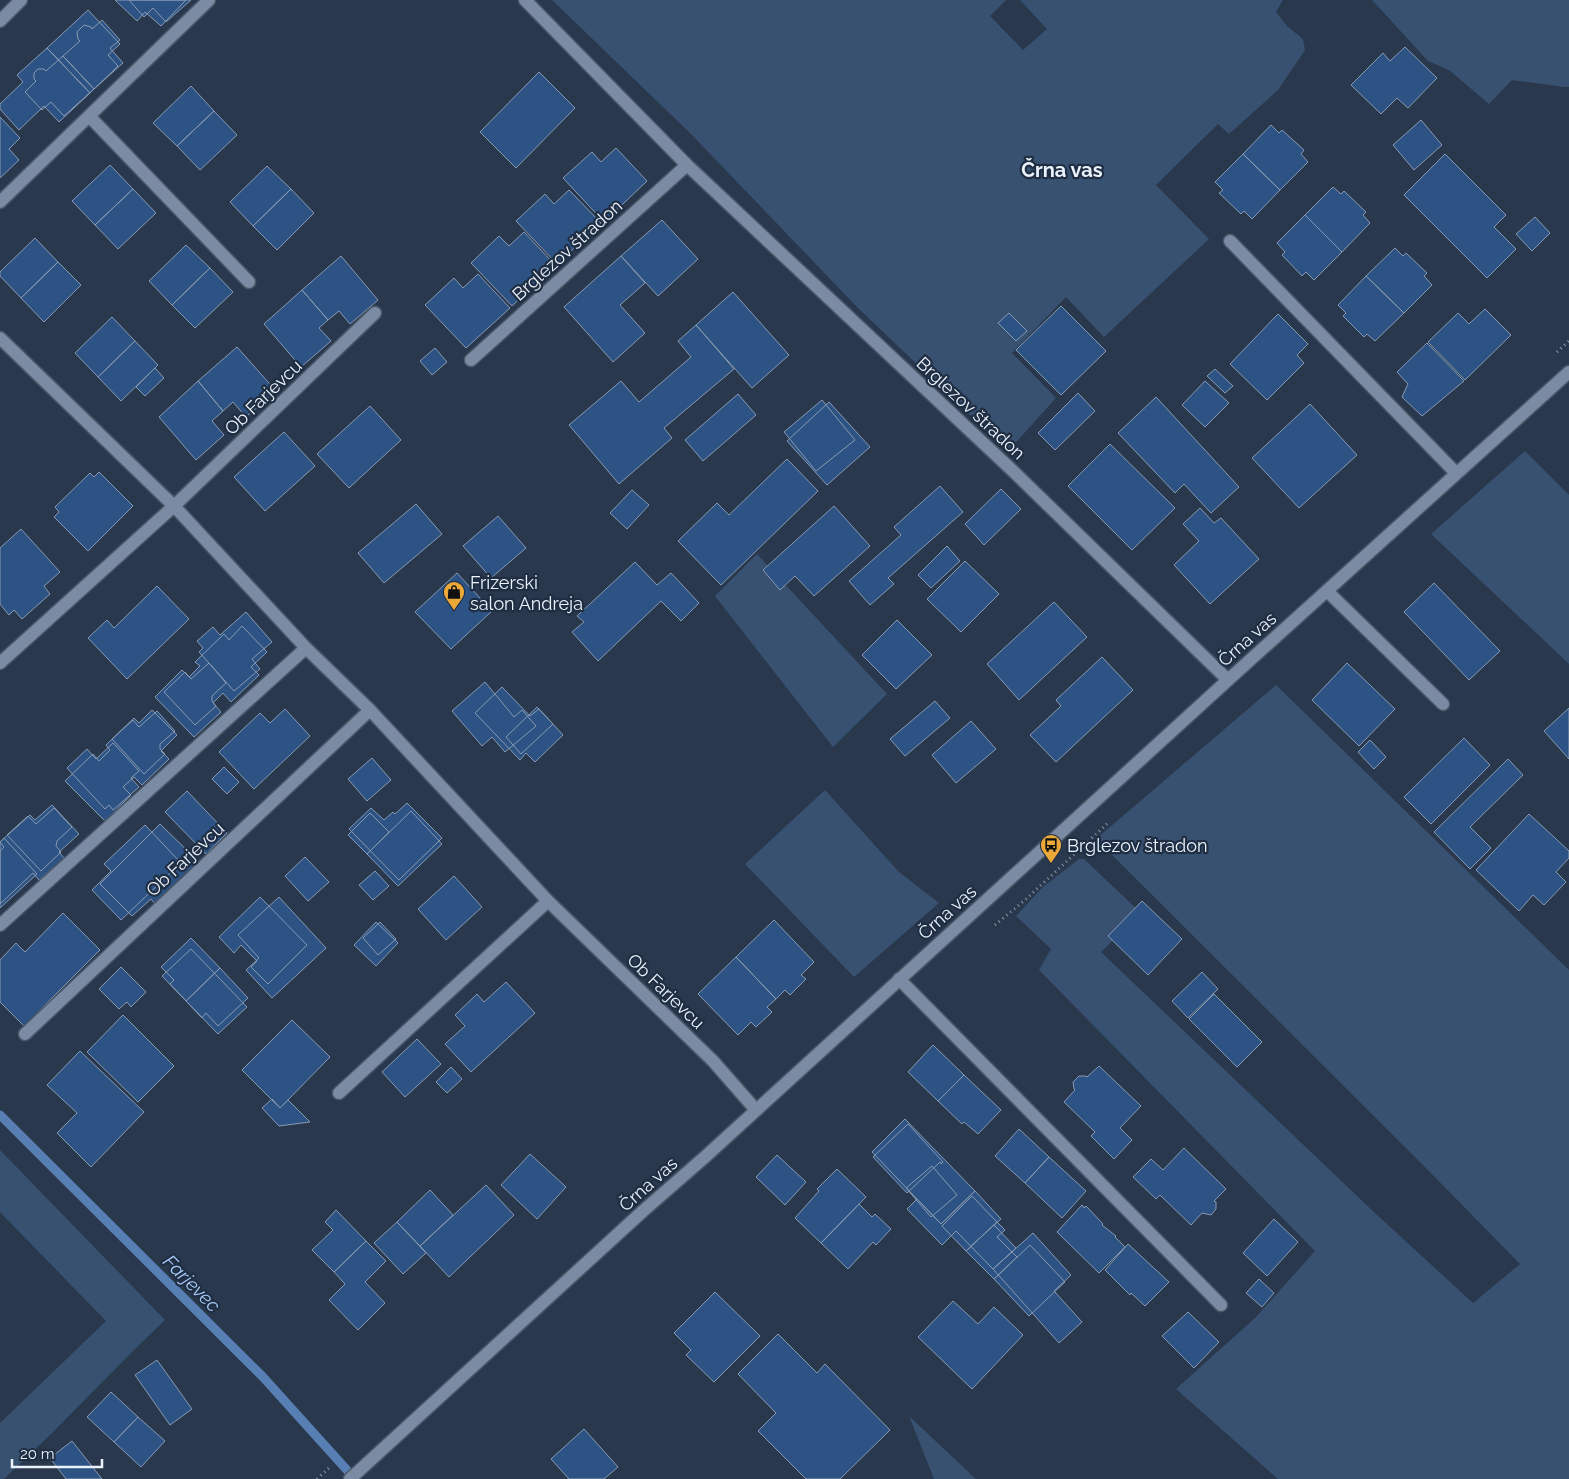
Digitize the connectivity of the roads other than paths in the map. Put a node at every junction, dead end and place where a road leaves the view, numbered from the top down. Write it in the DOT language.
graph roads {
  1 [pos="21,0"];
  2 [pos="209,0"];
  3 [pos="525,0"];
  4 [pos="0,21"];
  5 [pos="89,116"];
  6 [pos="687,165"];
  7 [pos="0,202"];
  8 [pos="1230,241"];
  9 [pos="249,282"];
  10 [pos="375,313"];
  11 [pos="0,338"];
  12 [pos="470,360"];
  13 [pos="1569,372"];
  14 [pos="1456,473"];
  15 [pos="174,506"];
  16 [pos="1327,591"];
  17 [pos="306,648"];
  18 [pos="0,663"];
  19 [pos="1228,680"];
  20 [pos="1443,704"];
  21 [pos="370,710"];
  22 [pos="548,901"];
  23 [pos="0,925"];
  24 [pos="899,979"];
  25 [pos="25,1034"];
  26 [pos="340,1094"];
  27 [pos="756,1110"];
  28 [pos="1221,1305"];
  29 [pos="350,1479"];
  1 -- 4 [label="street"];
  2 -- 5 [label="street"];
  3 -- 6 [label="street, Brglezov štradon"];
  5 -- 7 [label="street"];
  5 -- 9 [label="street"];
  6 -- 12 [label="street, Brglezov štradon"];
  6 -- 19 [label="street, Brglezov štradon"];
  8 -- 14 [label="street"];
  10 -- 15 [label="street, Ob Farjevcu"];
  11 -- 15 [label="street, Ob Farjevcu"];
  13 -- 14 [label="street, Črna vas"];
  14 -- 16 [label="street, Črna vas"];
  15 -- 17 [label="street, Ob Farjevcu"];
  15 -- 18 [label="street, Ob Farjevcu"];
  16 -- 19 [label="street, Črna vas"];
  16 -- 20 [label="street"];
  17 -- 21 [label="street, Ob Farjevcu"];
  17 -- 23 [label="street"];
  19 -- 24 [label="street, Črna vas"];
  21 -- 22 [label="street, Ob Farjevcu"];
  21 -- 25 [label="street, Ob Farjevcu"];
  22 -- 26 [label="street"];
  22 -- 27 [label="street, Ob Farjevcu"];
  24 -- 27 [label="street, Črna vas"];
  24 -- 28 [label="street"];
  27 -- 29 [label="street, Črna vas"];
}
